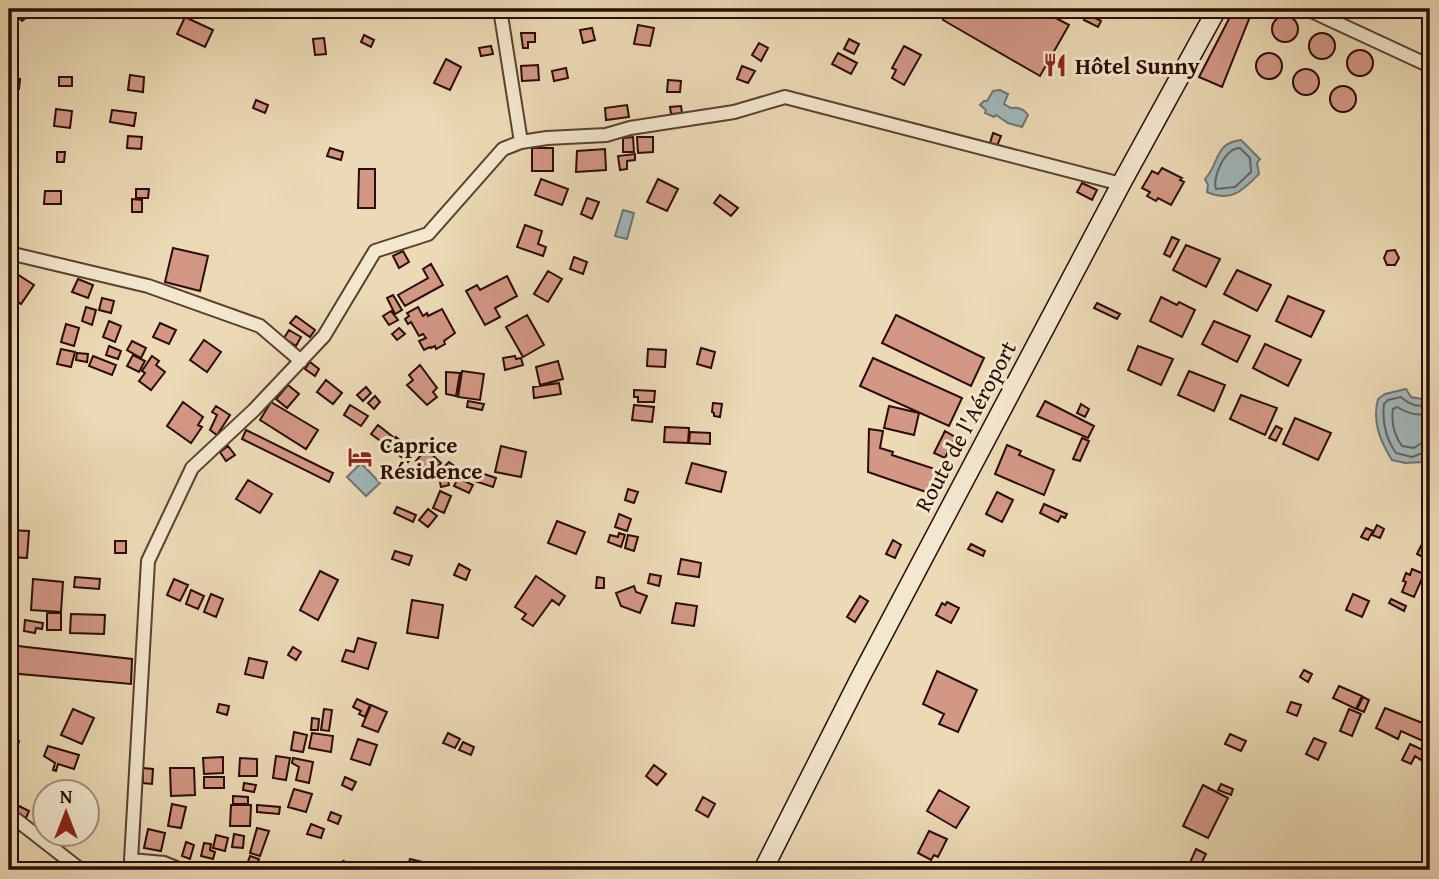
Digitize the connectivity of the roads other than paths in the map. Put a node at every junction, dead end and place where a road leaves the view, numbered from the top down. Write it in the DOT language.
graph roads {
  1 [pos="500,9"];
  2 [pos="1217,9"];
  3 [pos="1307,9"];
  4 [pos="1430,66"];
  5 [pos="521,142"];
  6 [pos="1121,184"];
  7 [pos="9,253"];
  8 [pos="300,360"];
  9 [pos="9,814"];
  10 [pos="129,865"];
  11 [pos="81,870"];
  12 [pos="181,870"];
  13 [pos="763,870"];
  1 -- 5 [label="street"];
  2 -- 6 [label="main road, Route de l'Aéroport"];
  3 -- 4 [label="street"];
  5 -- 6 [label="street"];
  5 -- 8 [label="street"];
  6 -- 13 [label="main road, Route de l'Aéroport"];
  7 -- 8 [label="street"];
  8 -- 10 [label="street"];
  9 -- 11 [label="street"];
  10 -- 12 [label="street"];
}
